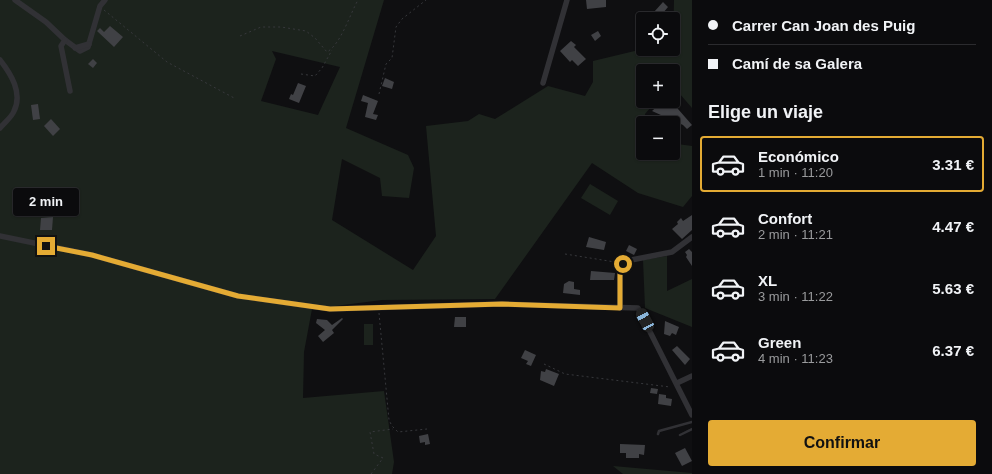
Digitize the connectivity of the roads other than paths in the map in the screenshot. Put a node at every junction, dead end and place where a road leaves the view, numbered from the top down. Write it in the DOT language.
graph roads {
  1 [pos="15,0"];
  2 [pos="105,0"];
  3 [pos="567,0"];
  4 [pos="65,40"];
  5 [pos="0,60"];
  6 [pos="544,83"];
  7 [pos="70,91"];
  8 [pos="0,128"];
  9 [pos="0,236"];
  10 [pos="692,237"];
  11 [pos="620,308"];
  12 [pos="692,376"];
  13 [pos="678,386"];
  14 [pos="692,415"];
  15 [pos="692,422"];
  16 [pos="692,429"];
  17 [pos="658,434"];
  18 [pos="680,435"];
  1 -- 4 [label="street"];
  2 -- 4 [label="street"];
  3 -- 6 [label="street"];
  4 -- 7 [label="street"];
  5 -- 8 [label="street"];
  9 -- 11 [label="street"];
  10 -- 11 [label="street"];
  11 -- 13 [label="street"];
  12 -- 13 [label="street"];
  13 -- 14 [label="street"];
  15 -- 17 [label="lane"];
  16 -- 18 [label="lane"];
}
